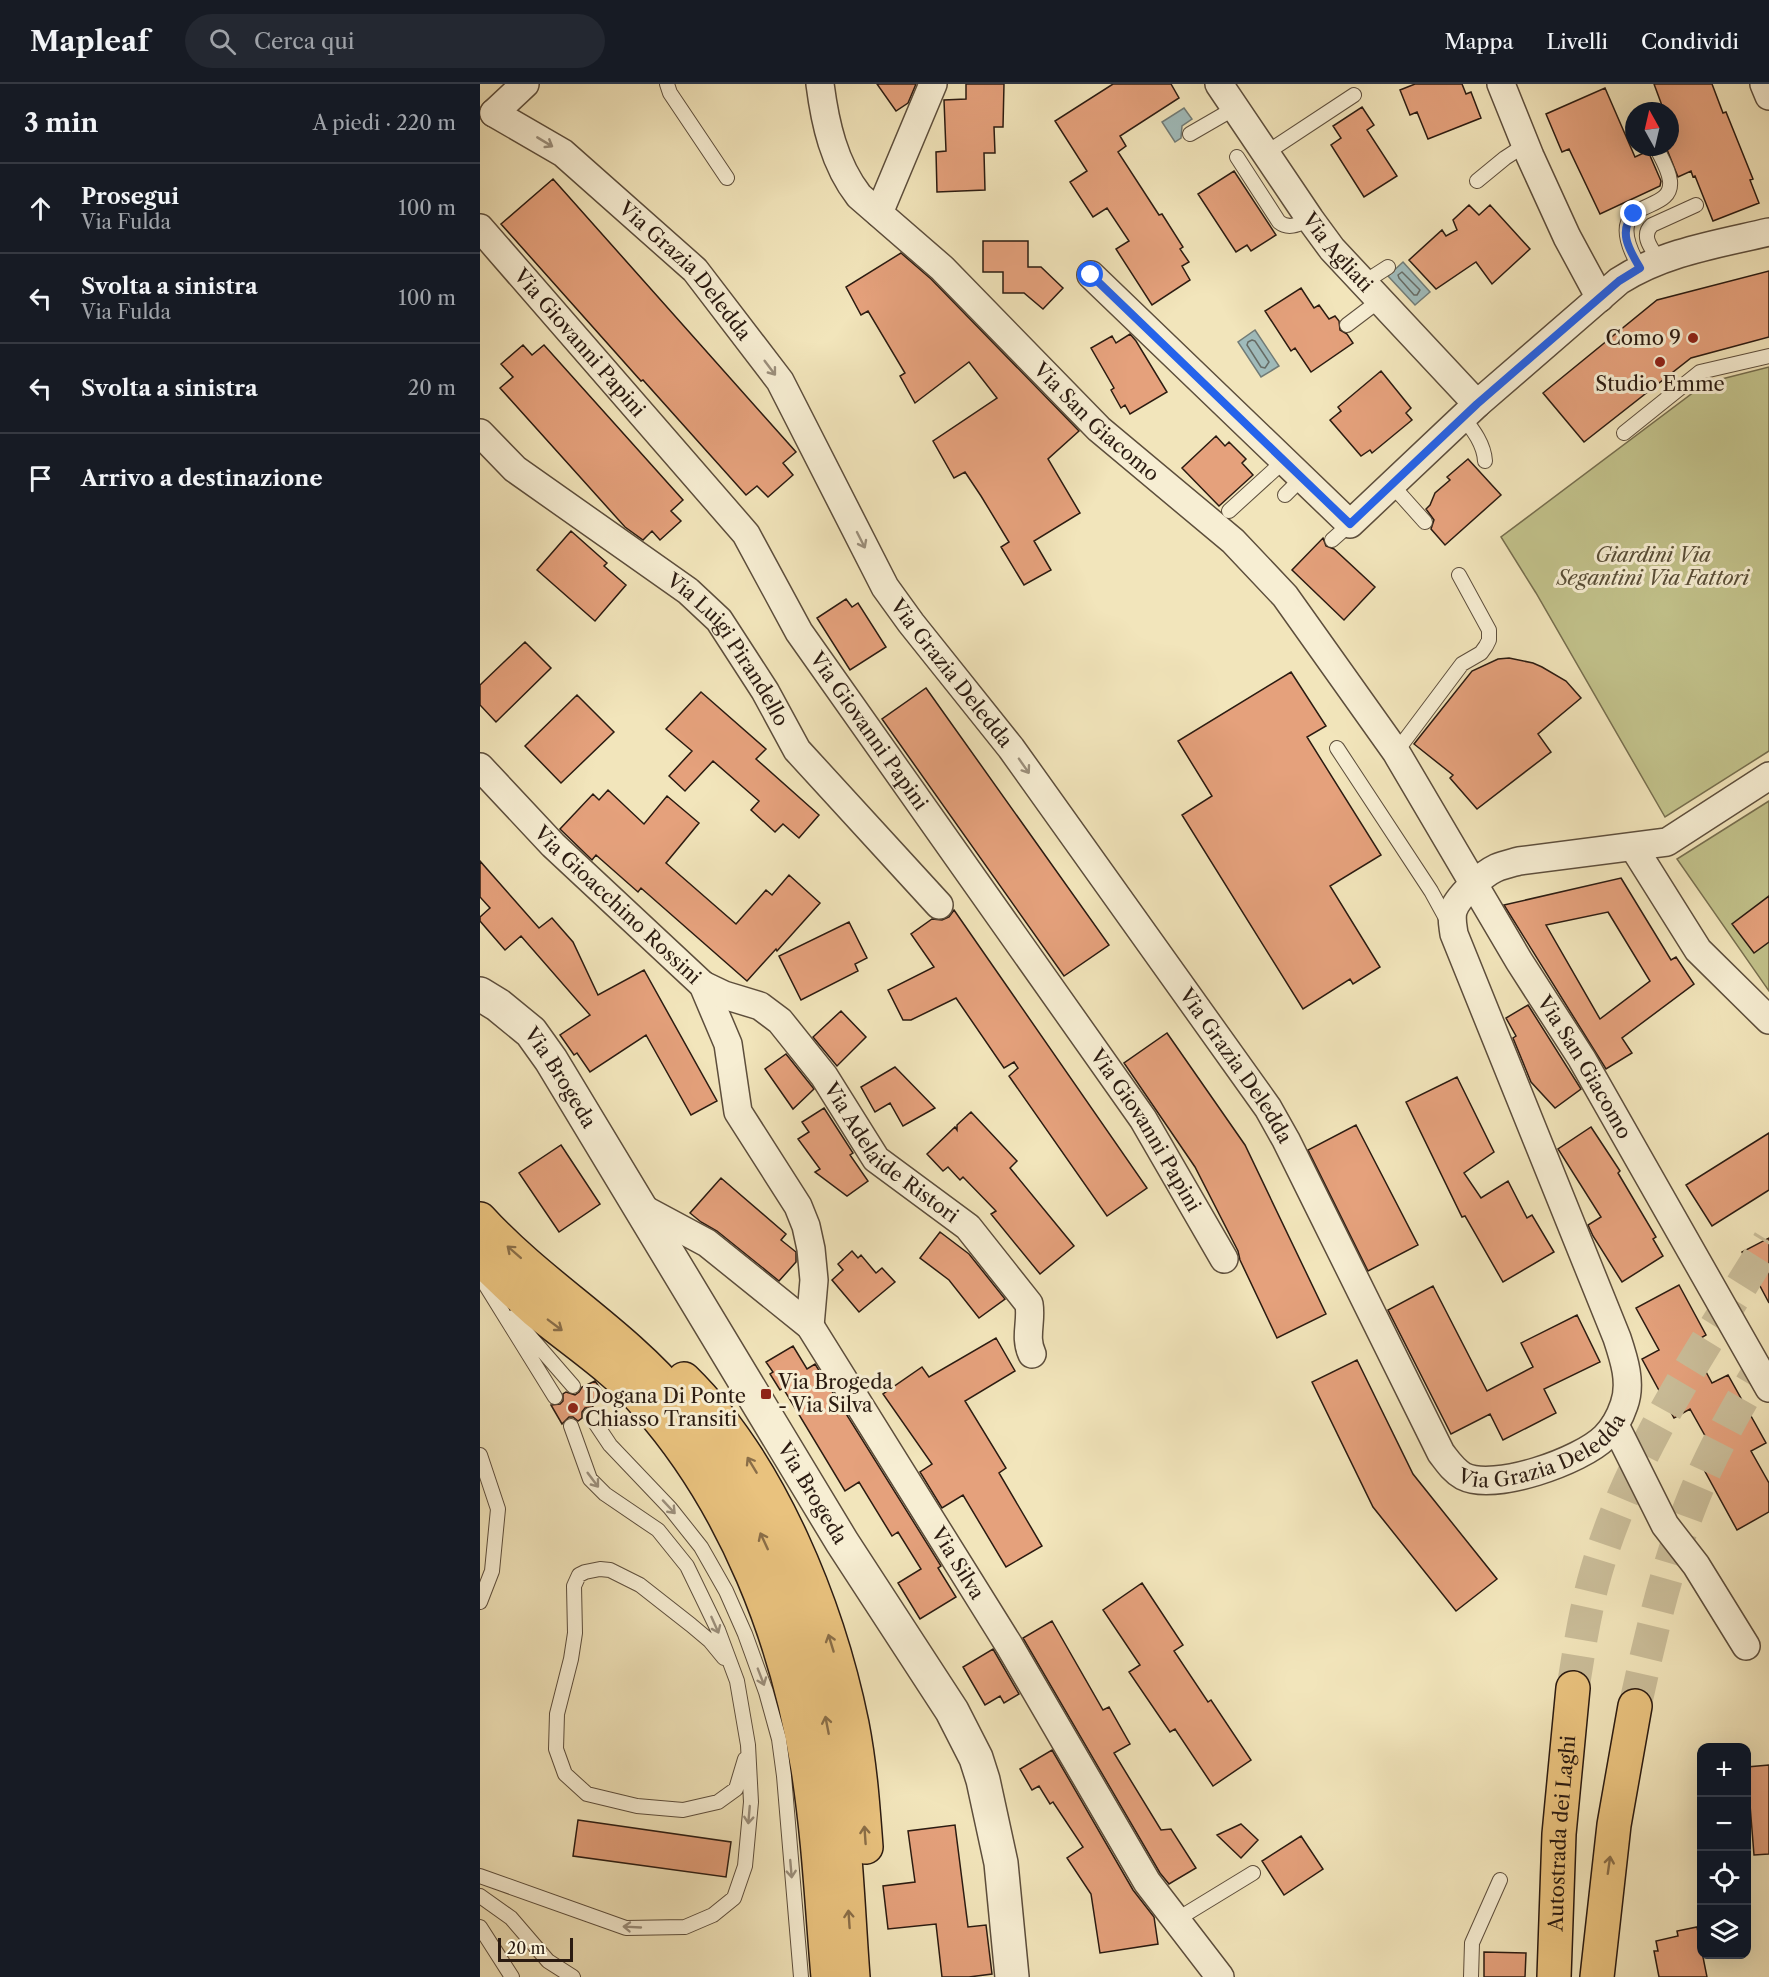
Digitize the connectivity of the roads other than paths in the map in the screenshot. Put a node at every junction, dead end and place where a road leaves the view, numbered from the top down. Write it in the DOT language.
graph roads {
  1 [pos="525,84"];
  2 [pos="667,84"];
  3 [pos="820,84"];
  4 [pos="933,84"];
  5 [pos="1219,84"];
  6 [pos="1501,84"];
  7 [pos="1764,84"];
  8 [pos="1354,95"];
  9 [pos="1769,96"];
  10 [pos="1235,108"];
  11 [pos="487,114"];
  12 [pos="1190,134"];
  13 [pos="1525,145"];
  14 [pos="1266,153"];
  15 [pos="1660,156"];
  16 [pos="1237,157"];
  17 [pos="727,178"];
  18 [pos="1477,181"];
  19 [pos="1286,184"];
  20 [pos="1262,199"];
  21 [pos="1696,205"];
  22 [pos="879,213"];
  23 [pos="1310,219"];
  24 [pos="480,228"];
  25 [pos="1769,232"];
  26 [pos="1649,264"];
  27 [pos="1388,267"];
  28 [pos="1091,275"];
  29 [pos="1372,292"];
  30 [pos="1600,298"];
  31 [pos="1347,325"];
  32 [pos="1769,356"];
  33 [pos="1470,410"];
  34 [pos="480,433"];
  35 [pos="1624,433"];
  36 [pos="1485,461"];
  37 [pos="1291,477"];
  38 [pos="1391,484"];
  39 [pos="1229,511"];
  40 [pos="1425,522"];
  41 [pos="1459,575"];
  42 [pos="1337,748"];
  43 [pos="1396,752"];
  44 [pos="480,767"];
  45 [pos="1769,776"];
  46 [pos="1634,848"];
  47 [pos="1473,885"];
  48 [pos="939,905"];
  49 [pos="1454,934"];
  50 [pos="704,985"];
  51 [pos="480,994"];
  52 [pos="1769,1020"];
  53 [pos="638,1206"];
  54 [pos="480,1219"];
  55 [pos="480,1258"];
  56 [pos="1224,1259"];
  57 [pos="480,1276"];
  58 [pos="491,1294"];
  59 [pos="591,1316"];
  60 [pos="810,1326"];
  61 [pos="1032,1354"];
  62 [pos="573,1386"];
  63 [pos="1769,1388"];
  64 [pos="555,1397"];
  65 [pos="590,1415"];
  66 [pos="1615,1425"];
  67 [pos="571,1426"];
  68 [pos="480,1455"];
  69 [pos="480,1602"];
  70 [pos="1746,1646"];
  71 [pos="737,1682"];
  72 [pos="1573,1688"];
  73 [pos="1635,1706"];
  74 [pos="748,1745"];
  75 [pos="1253,1873"];
  76 [pos="480,1876"];
  77 [pos="1500,1880"];
  78 [pos="480,1896"];
  79 [pos="1176,1920"];
  80 [pos="480,1927"];
  81 [pos="548,1961"];
  82 [pos="512,1977"];
  83 [pos="563,1977"];
  84 [pos="573,1977"];
  85 [pos="801,1977"];
  86 [pos="828,1977"];
  87 [pos="854,1977"];
  88 [pos="874,1977"];
  89 [pos="1012,1977"];
  90 [pos="1220,1977"];
  91 [pos="1471,1977"];
  92 [pos="1554,1977"];
  93 [pos="1597,1977"];
  1 -- 11 [label="street"];
  2 -- 17 [label="lane"];
  3 -- 22 [label="street, Via San Giacomo"];
  4 -- 22 [label="street"];
  5 -- 10 [label="street, Via Agliati"];
  6 -- 13 [label="street"];
  7 -- 9 [label="street"];
  8 -- 14 [label="lane"];
  10 -- 12 [label="lane"];
  10 -- 14 [label="street, Via Agliati"];
  11 -- 66 [label="street, Via Grazia Deledda, one-way"];
  13 -- 18 [label="lane"];
  13 -- 30 [label="street"];
  14 -- 19 [label="street, Via Agliati"];
  15 -- 26 [label="lane"];
  16 -- 20 [label="lane"];
  19 -- 20 [label="lane"];
  19 -- 23 [label="street, Via Agliati"];
  20 -- 23 [label="lane"];
  21 -- 26 [label="lane"];
  22 -- 43 [label="street, Via San Giacomo"];
  23 -- 29 [label="street, Via Agliati"];
  24 -- 56 [label="street, Via Giovanni Papini"];
  25 -- 26 [label="street"];
  26 -- 30 [label="street"];
  27 -- 29 [label="lane"];
  28 -- 37 [label="street"];
  29 -- 31 [label="lane"];
  29 -- 33 [label="street, Via Agliati"];
  30 -- 33 [label="street"];
  32 -- 35 [label="lane"];
  33 -- 36 [label="lane"];
  33 -- 38 [label="street"];
  34 -- 48 [label="street, Via Luigi Pirandello"];
  37 -- 38 [label="street"];
  37 -- 39 [label="lane"];
  38 -- 40 [label="lane"];
  41 -- 43 [label="lane"];
  42 -- 49 [label="lane"];
  43 -- 47 [label="street, Via San Giacomo"];
  44 -- 50 [label="street, Via Gioacchino Rossini"];
  45 -- 46 [label="street, Via Grazia Deledda"];
  46 -- 47 [label="street, Via Grazia Deledda"];
  46 -- 52 [label="street"];
  47 -- 49 [label="street, Via Grazia Deledda"];
  47 -- 63 [label="street, Via San Giacomo"];
  49 -- 66 [label="street, Via Grazia Deledda"];
  50 -- 60 [label="street, Via Gioacchino Rossini"];
  50 -- 61 [label="street, Via Adelaide Ristori"];
  51 -- 53 [label="street, Via Brogeda"];
  53 -- 60 [label="street, Via Silva"];
  53 -- 89 [label="street, Via Brogeda"];
  59 -- 54 [label="highway, one-way"];
  55 -- 86 [label="highway, one-way"];
  57 -- 58 [label="lane"];
  58 -- 62 [label="lane"];
  58 -- 64 [label="lane"];
  87 -- 59 [label="highway, one-way"];
  88 -- 59 [label="highway, one-way"];
  60 -- 79 [label="street, Via Silva"];
  65 -- 85 [label="lane, one-way"];
  66 -- 70 [label="street"];
  67 -- 71 [label="lane, one-way"];
  68 -- 69 [label="lane"];
  71 -- 74 [label="lane"];
  71 -- 74 [label="lane"];
  72 -- 92 [label="highway, Autostrada dei Laghi"];
  93 -- 73 [label="highway, one-way"];
  74 -- 76 [label="lane, one-way"];
  75 -- 79 [label="lane"];
  77 -- 91 [label="lane"];
  78 -- 81 [label="lane"];
  79 -- 90 [label="street, Via Silva"];
  80 -- 82 [label="lane"];
  81 -- 83 [label="lane"];
  81 -- 84 [label="lane"];
}
